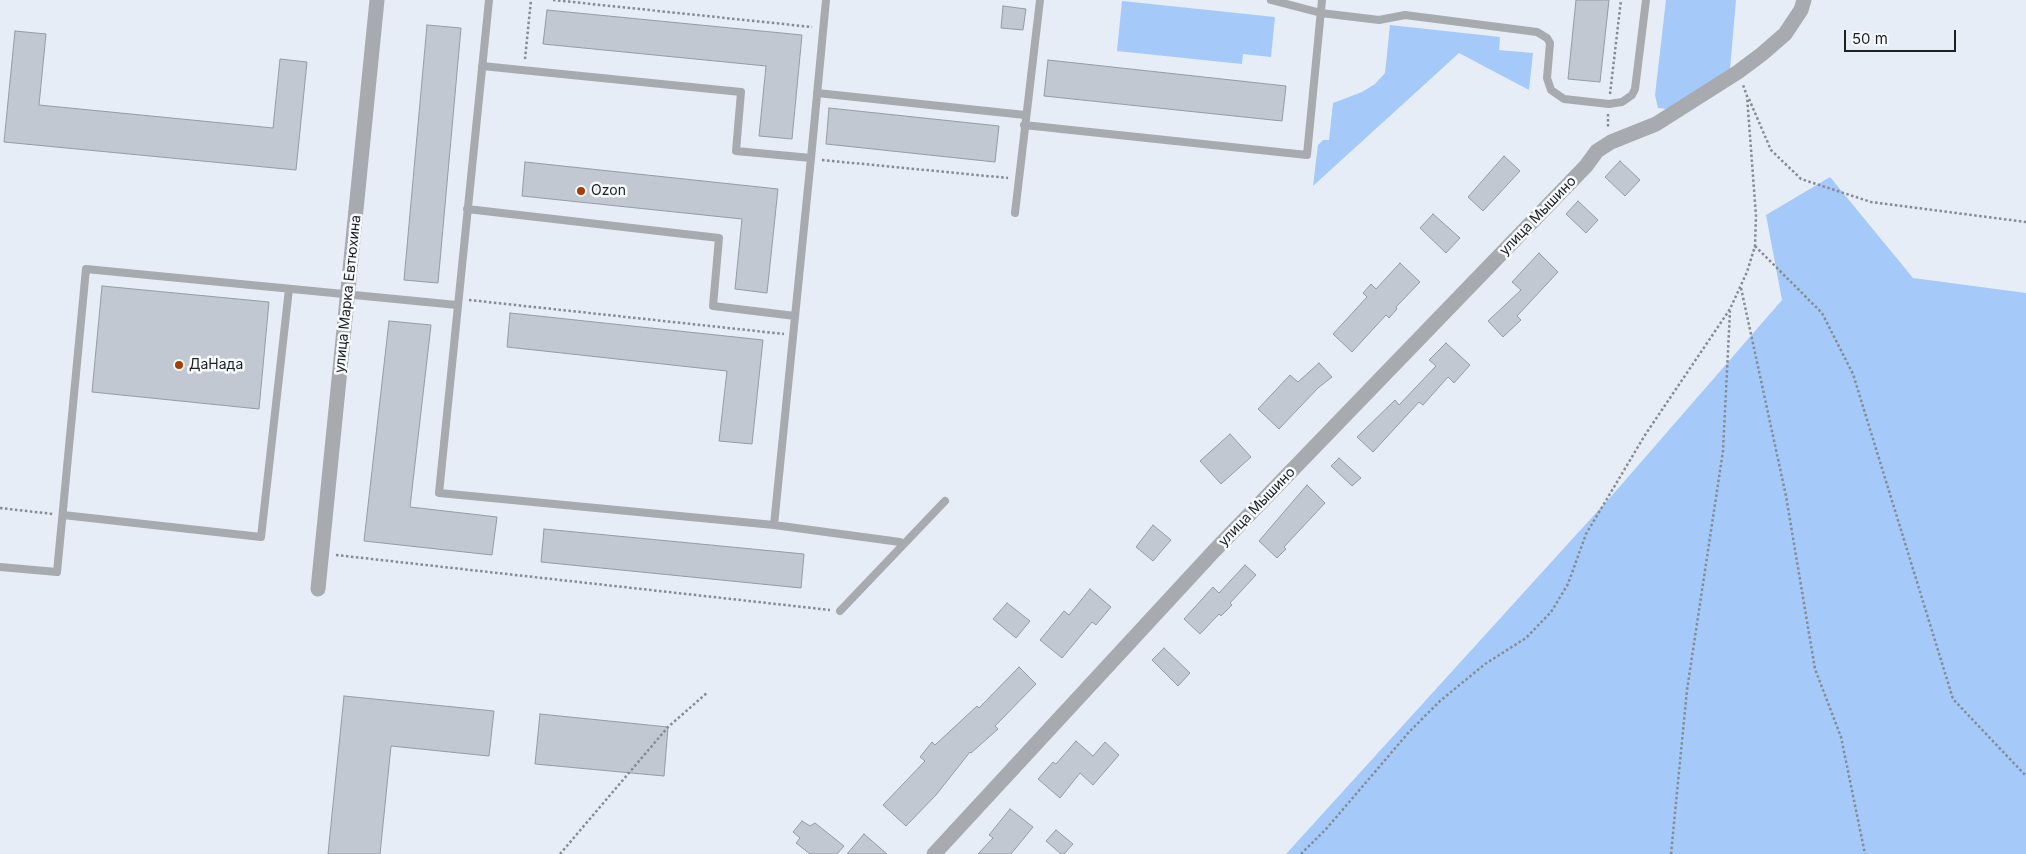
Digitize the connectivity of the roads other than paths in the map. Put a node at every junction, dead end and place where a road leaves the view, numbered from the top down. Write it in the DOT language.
graph roads {
  1 [pos="377,0"];
  2 [pos="489,0"];
  3 [pos="826,0"];
  4 [pos="1040,0"];
  5 [pos="1271,0"];
  6 [pos="1322,0"];
  7 [pos="1646,0"];
  8 [pos="1804,0"];
  9 [pos="1321,13"];
  10 [pos="482,66"];
  11 [pos="817,93"];
  12 [pos="1025,115"];
  13 [pos="1024,125"];
  14 [pos="811,158"];
  15 [pos="467,209"];
  16 [pos="1015,213"];
  17 [pos="289,289"];
  18 [pos="348,294"];
  19 [pos="458,302"];
  20 [pos="795,316"];
  21 [pos="945,501"];
  22 [pos="63,515"];
  23 [pos="774,525"];
  24 [pos="900,542"];
  25 [pos="0,567"];
  26 [pos="318,589"];
  27 [pos="840,611"];
  28 [pos="934,854"];
  1 -- 18 [label="street, улица Марка Евтюхина"];
  2 -- 10 [label="lane"];
  3 -- 11 [label="lane"];
  4 -- 12 [label="lane"];
  5 -- 9 [label="lane"];
  6 -- 9 [label="lane"];
  7 -- 9 [label="lane"];
  8 -- 28 [label="street, улица Мышино"];
  9 -- 13 [label="lane"];
  10 -- 14 [label="lane"];
  10 -- 15 [label="lane"];
  11 -- 12 [label="lane"];
  11 -- 14 [label="lane"];
  12 -- 13 [label="lane"];
  13 -- 16 [label="lane"];
  14 -- 20 [label="lane"];
  15 -- 19 [label="lane"];
  15 -- 20 [label="lane"];
  17 -- 18 [label="lane"];
  17 -- 22 [label="lane"];
  17 -- 22 [label="lane"];
  18 -- 19 [label="lane"];
  18 -- 26 [label="street, улица Марка Евтюхина"];
  19 -- 23 [label="lane"];
  20 -- 23 [label="lane"];
  21 -- 27 [label="lane"];
  22 -- 25 [label="lane"];
  23 -- 24 [label="lane"];
}
